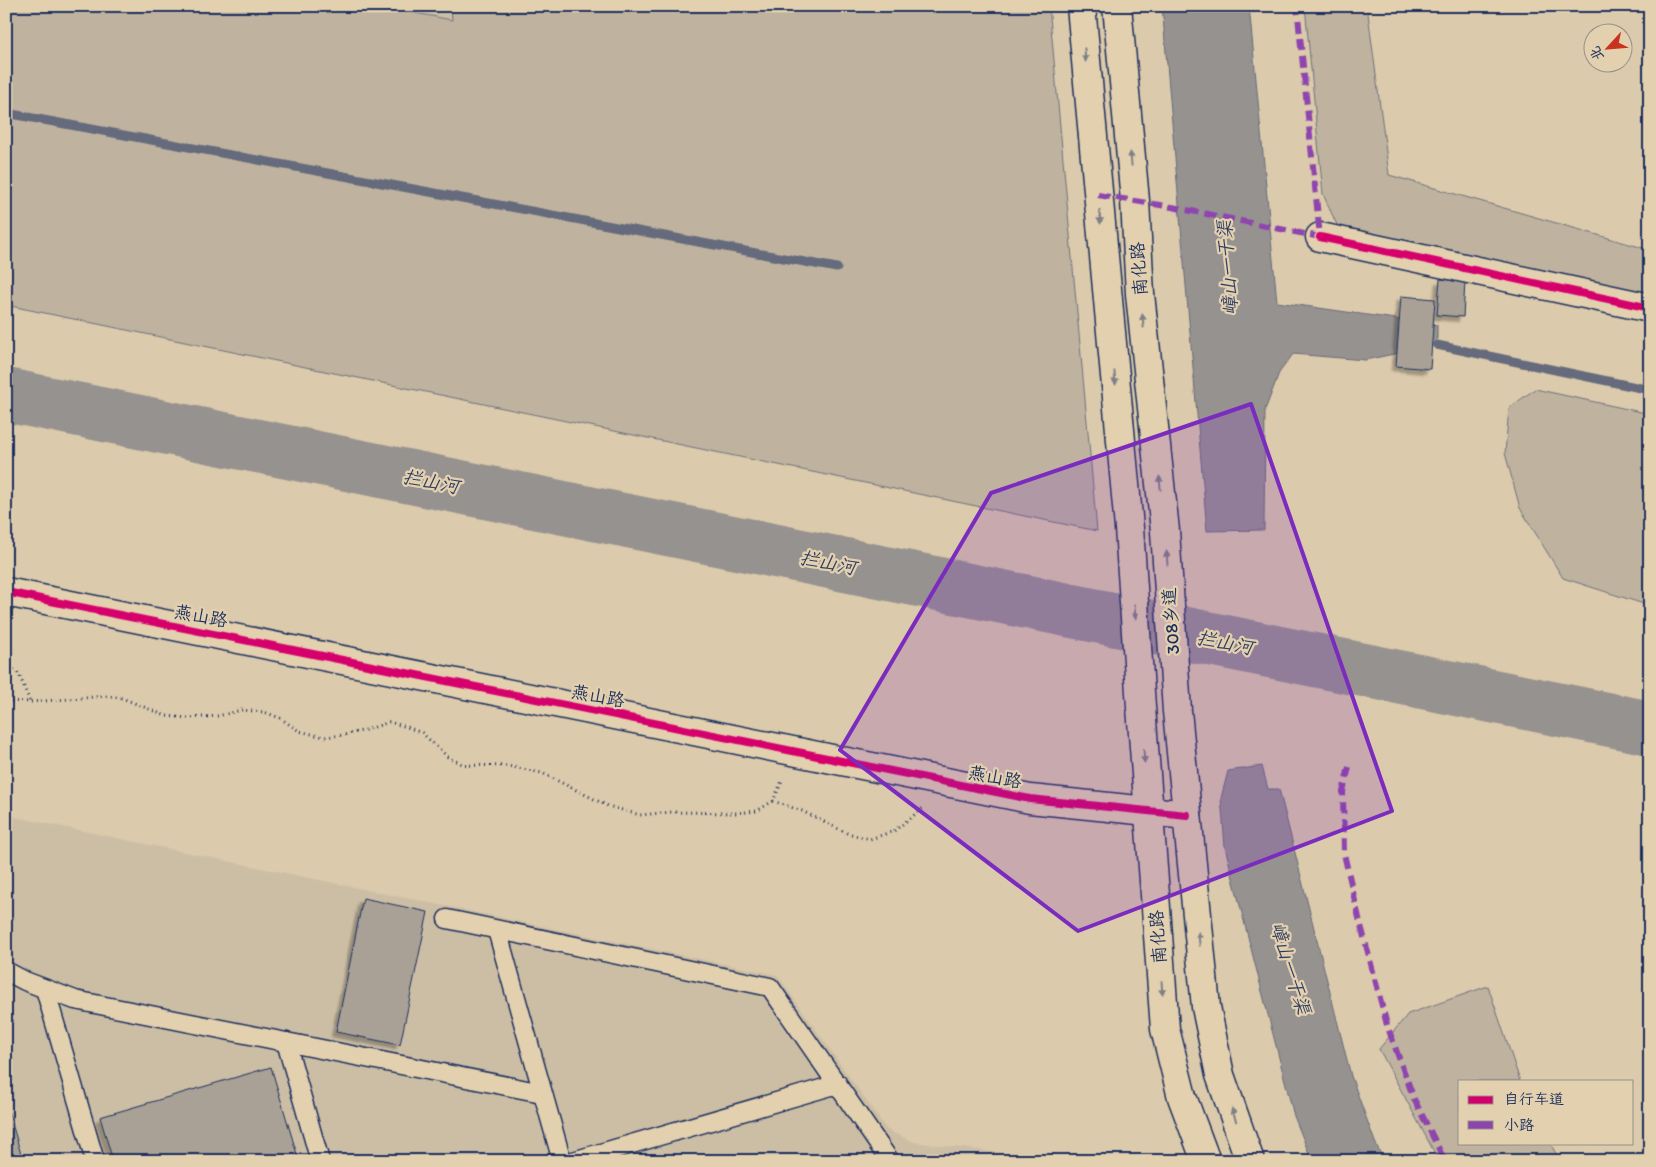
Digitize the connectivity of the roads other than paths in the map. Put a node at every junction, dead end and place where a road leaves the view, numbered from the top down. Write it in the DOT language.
graph roads {
  1 [pos="1081,6"];
  2 [pos="1117,6"];
  3 [pos="1320,237"];
  4 [pos="1650,308"];
  5 [pos="1129,528"];
  6 [pos="1165,531"];
  7 [pos="6,592"];
  8 [pos="1141,707"];
  9 [pos="1148,811"];
  10 [pos="1187,815"];
  11 [pos="447,919"];
  12 [pos="497,930"];
  13 [pos="6,971"];
  14 [pos="45,989"];
  15 [pos="286,1042"];
  16 [pos="838,1084"];
  17 [pos="542,1093"];
  18 [pos="95,1161"];
  19 [pos="320,1161"];
  20 [pos="562,1161"];
  21 [pos="573,1161"];
  22 [pos="890,1161"];
  23 [pos="1206,1161"];
  24 [pos="1250,1161"];
  1 -- 5 [label="main road, 南化路, one-way"];
  6 -- 2 [label="main road, 南化路, one-way"];
  3 -- 4 [label="main road"];
  5 -- 8 [label="main road, 308乡道, one-way"];
  10 -- 6 [label="main road, 308乡道, one-way"];
  7 -- 9 [label="main road, 燕山路"];
  8 -- 9 [label="main road, 南化路, one-way"];
  9 -- 10 [label="main road, 燕山路"];
  9 -- 23 [label="main road, 南化路, one-way"];
  24 -- 10 [label="main road, one-way"];
  11 -- 12 [label="lane"];
  12 -- 16 [label="lane"];
  12 -- 17 [label="lane"];
  13 -- 14 [label="lane"];
  14 -- 15 [label="lane"];
  14 -- 18 [label="lane"];
  15 -- 17 [label="lane"];
  15 -- 19 [label="lane"];
  16 -- 21 [label="lane"];
  16 -- 22 [label="lane"];
  17 -- 20 [label="lane"];
}
